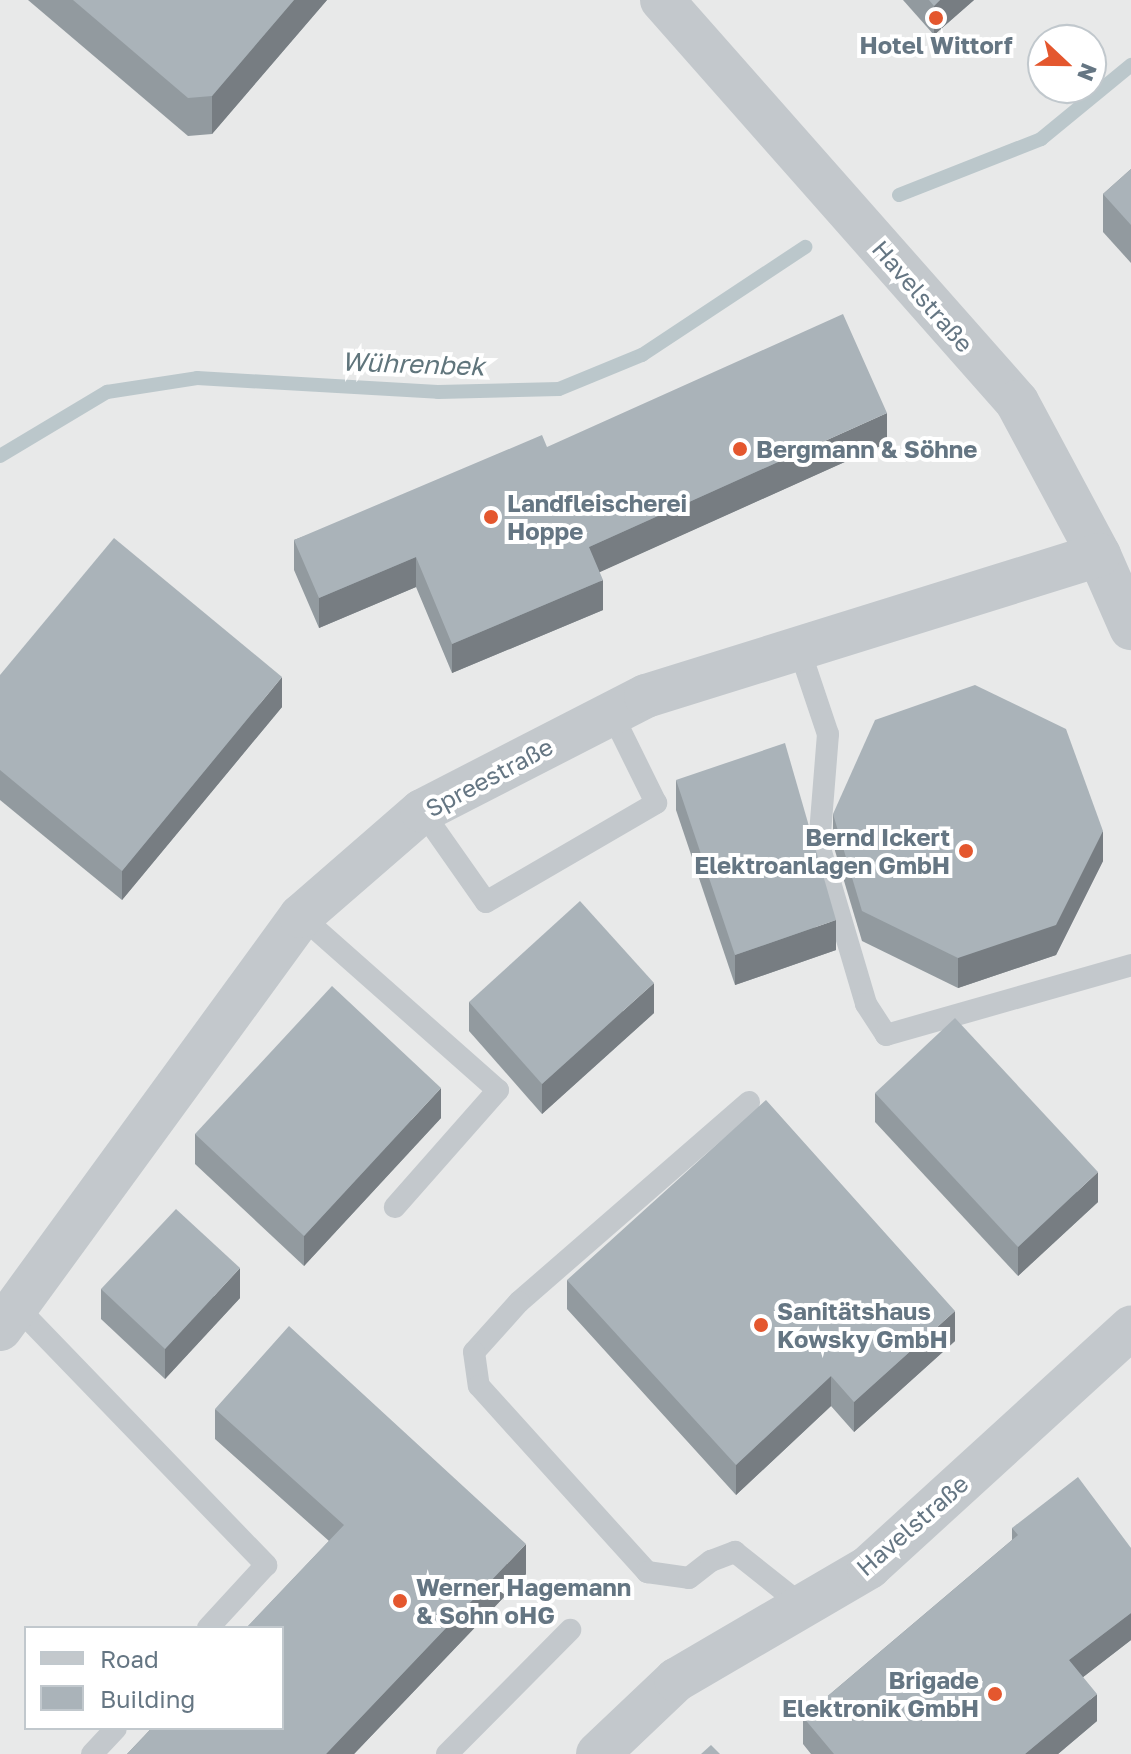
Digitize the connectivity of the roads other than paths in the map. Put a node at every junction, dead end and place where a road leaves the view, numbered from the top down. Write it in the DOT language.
graph roads {
  1 [pos="662,0"];
  2 [pos="1099,555"];
  3 [pos="1131,628"];
  4 [pos="799,648"];
  5 [pos="612,714"];
  6 [pos="422,811"];
  7 [pos="301,916"];
  8 [pos="1131,965"];
  9 [pos="749,1102"];
  10 [pos="395,1207"];
  11 [pos="8,1318"];
  12 [pos="1131,1328"];
  13 [pos="803,1606"];
  14 [pos="210,1626"];
  15 [pos="570,1630"];
  16 [pos="114,1730"];
  17 [pos="92,1754"];
  18 [pos="447,1754"];
  19 [pos="598,1754"];
  1 -- 2 [label="street, Havelstraße"];
  2 -- 3 [label="street, Havelstraße"];
  2 -- 4 [label="street, Spreestraße"];
  4 -- 5 [label="street, Spreestraße"];
  4 -- 8 [label="lane"];
  5 -- 6 [label="street, Spreestraße"];
  5 -- 6 [label="lane"];
  6 -- 7 [label="street, Spreestraße"];
  7 -- 10 [label="lane"];
  7 -- 11 [label="street, Spreestraße"];
  9 -- 13 [label="lane"];
  11 -- 14 [label="lane"];
  12 -- 13 [label="street, Havelstraße"];
  13 -- 19 [label="street, Havelstraße"];
  15 -- 18 [label="lane"];
  16 -- 17 [label="lane"];
}
